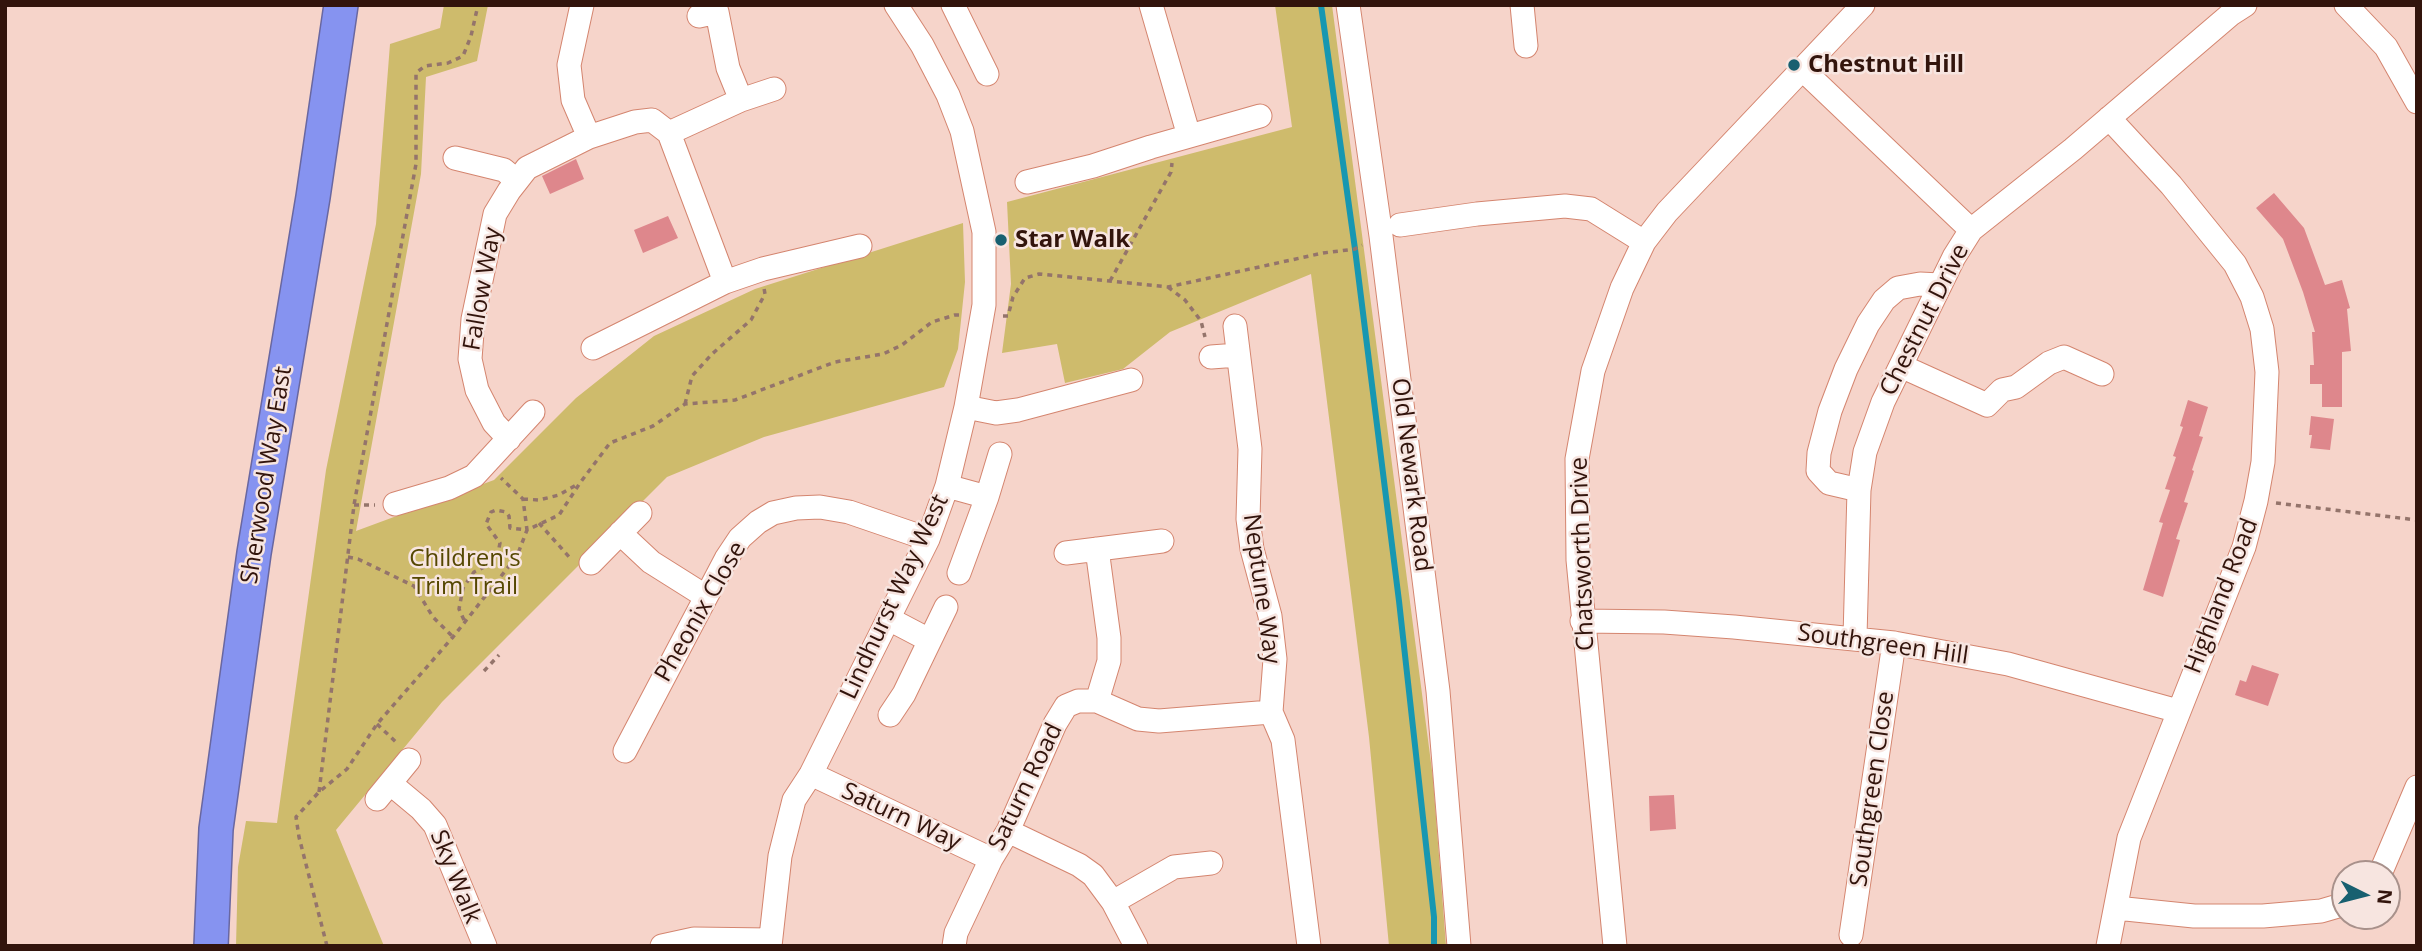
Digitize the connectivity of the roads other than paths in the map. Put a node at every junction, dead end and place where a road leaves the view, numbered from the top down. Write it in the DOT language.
graph roads {
  1 [pos="341,5"];
  2 [pos="582,5"];
  3 [pos="896,5"];
  4 [pos="953,5"];
  5 [pos="1151,5"];
  6 [pos="1348,5"];
  7 [pos="1863,5"];
  8 [pos="2245,5"];
  9 [pos="2346,5"];
  10 [pos="1530,14"];
  11 [pos="699,16"];
  12 [pos="1526,47"];
  13 [pos="1802,69"];
  14 [pos="987,74"];
  15 [pos="774,89"];
  16 [pos="741,100"];
  17 [pos="2417,102"];
  18 [pos="1260,117"];
  19 [pos="2109,118"];
  20 [pos="669,133"];
  21 [pos="589,137"];
  22 [pos="1170,142"];
  23 [pos="455,158"];
  24 [pos="516,180"];
  25 [pos="1027,183"];
  26 [pos="1391,230"];
  27 [pos="1971,230"];
  28 [pos="1644,242"];
  29 [pos="860,246"];
  30 [pos="725,282"];
  31 [pos="1940,285"];
  32 [pos="1236,326"];
  33 [pos="593,348"];
  34 [pos="1238,355"];
  35 [pos="1211,358"];
  36 [pos="1902,366"];
  37 [pos="2102,373"];
  38 [pos="1131,380"];
  39 [pos="966,407"];
  40 [pos="533,412"];
  41 [pos="509,439"];
  42 [pos="999,454"];
  43 [pos="947,486"];
  44 [pos="1859,490"];
  45 [pos="987,497"];
  46 [pos="395,504"];
  47 [pos="640,513"];
  48 [pos="620,533"];
  49 [pos="928,538"];
  50 [pos="1162,541"];
  51 [pos="1097,549"];
  52 [pos="1066,553"];
  53 [pos="582,562"];
  54 [pos="959,573"];
  55 [pos="705,596"];
  56 [pos="946,607"];
  57 [pos="889,619"];
  58 [pos="1582,621"];
  59 [pos="1855,637"];
  60 [pos="929,640"];
  61 [pos="1894,643"];
  62 [pos="1097,701"];
  63 [pos="2178,711"];
  64 [pos="1271,712"];
  65 [pos="890,715"];
  66 [pos="625,751"];
  67 [pos="406,754"];
  68 [pos="811,774"];
  69 [pos="2417,787"];
  70 [pos="1008,831"];
  71 [pos="991,859"];
  72 [pos="2386,860"];
  73 [pos="1211,863"];
  74 [pos="1112,902"];
  75 [pos="2116,908"];
  76 [pos="2331,908"];
  77 [pos="1852,935"];
  78 [pos="770,943"];
  79 [pos="211,946"];
  80 [pos="485,946"];
  81 [pos="662,946"];
  82 [pos="954,946"];
  83 [pos="1136,946"];
  84 [pos="1309,946"];
  85 [pos="1459,946"];
  86 [pos="1615,946"];
  87 [pos="2108,946"];
  1 -- 79 [label="highway, Sherwood Way East"];
  2 -- 21 [label="street"];
  3 -- 39 [label="street, Lindhurst Way West"];
  4 -- 14 [label="street"];
  5 -- 22 [label="street"];
  6 -- 26 [label="street, Old Newark Road"];
  7 -- 13 [label="street, Chatsworth Drive"];
  8 -- 19 [label="street, Chestnut Drive"];
  9 -- 17 [label="street"];
  10 -- 12 [label="street"];
  11 -- 16 [label="street"];
  13 -- 27 [label="street"];
  13 -- 28 [label="street, Chatsworth Drive"];
  15 -- 16 [label="street"];
  16 -- 20 [label="street"];
  18 -- 22 [label="street"];
  19 -- 27 [label="street, Chestnut Drive"];
  19 -- 63 [label="street, Highland Road"];
  20 -- 21 [label="street, Fallow Way"];
  20 -- 30 [label="street"];
  21 -- 24 [label="street, Fallow Way"];
  22 -- 25 [label="street"];
  23 -- 24 [label="street"];
  24 -- 41 [label="street, Fallow Way"];
  26 -- 28 [label="street"];
  26 -- 85 [label="street, Old Newark Road"];
  27 -- 31 [label="street, Chestnut Drive"];
  28 -- 58 [label="street, Chatsworth Drive"];
  29 -- 30 [label="street"];
  30 -- 33 [label="street"];
  31 -- 36 [label="street, Chestnut Drive"];
  31 -- 44 [label="street"];
  32 -- 34 [label="street, Neptune Way"];
  34 -- 35 [label="street"];
  34 -- 64 [label="street, Neptune Way"];
  36 -- 37 [label="street"];
  36 -- 44 [label="street, Chestnut Drive"];
  38 -- 39 [label="street"];
  39 -- 43 [label="street, Lindhurst Way West"];
  40 -- 41 [label="street"];
  41 -- 46 [label="street"];
  42 -- 45 [label="street"];
  43 -- 45 [label="street"];
  43 -- 49 [label="street, Lindhurst Way West"];
  44 -- 59 [label="street, Chestnut Drive"];
  45 -- 54 [label="street"];
  47 -- 48 [label="street"];
  48 -- 53 [label="street"];
  48 -- 55 [label="street"];
  49 -- 55 [label="street, Pheonix Close"];
  49 -- 57 [label="street, Lindhurst Way West"];
  50 -- 51 [label="street"];
  51 -- 52 [label="street"];
  51 -- 62 [label="street"];
  55 -- 66 [label="street, Pheonix Close"];
  56 -- 60 [label="street"];
  57 -- 60 [label="street"];
  57 -- 68 [label="street, Lindhurst Way West"];
  58 -- 59 [label="street, Southgreen Hill"];
  58 -- 86 [label="street, Chatsworth Drive"];
  59 -- 61 [label="street, Southgreen Hill"];
  60 -- 65 [label="street"];
  61 -- 63 [label="street, Southgreen Hill"];
  61 -- 77 [label="street, Southgreen Close"];
  62 -- 64 [label="street"];
  62 -- 70 [label="street, Saturn Road"];
  63 -- 75 [label="street, Highland Road"];
  64 -- 84 [label="street, Neptune Way"];
  67 -- 80 [label="street, Sky Walk"];
  68 -- 71 [label="street, Saturn Way"];
  68 -- 78 [label="street, Lindhurst Way West"];
  69 -- 72 [label="street"];
  70 -- 71 [label="street, Saturn Road"];
  70 -- 74 [label="street"];
  71 -- 82 [label="street, Saturn Road"];
  73 -- 74 [label="street"];
  74 -- 83 [label="street"];
  75 -- 76 [label="street"];
  75 -- 87 [label="street, Highland Road"];
  78 -- 81 [label="street"];
}
